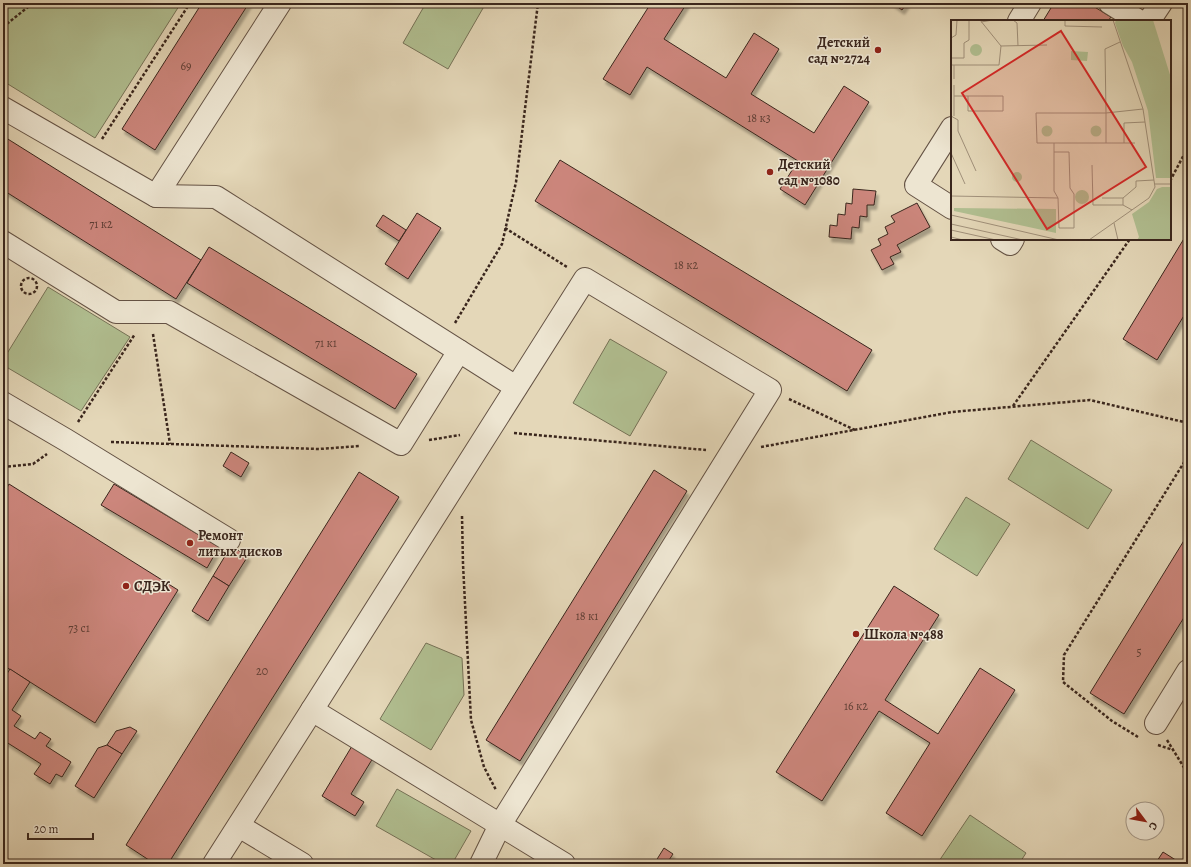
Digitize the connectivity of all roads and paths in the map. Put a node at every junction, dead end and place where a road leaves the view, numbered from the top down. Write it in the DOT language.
graph roads {
  1 [pos="33,3"];
  2 [pos="190,3"];
  3 [pos="280,3"];
  4 [pos="538,3"];
  5 [pos="1030,3"];
  6 [pos="1110,3"];
  7 [pos="1161,3"];
  8 [pos="1020,20"];
  9 [pos="1137,20"];
  10 [pos="1150,20"];
  11 [pos="3,27"];
  12 [pos="3,108"];
  13 [pos="951,130"];
  14 [pos="1188,147"];
  15 [pos="90,158"];
  16 [pos="1171,179"];
  17 [pos="156,196"];
  18 [pos="951,207"];
  19 [pos="505,228"];
  20 [pos="1004,240"];
  21 [pos="1012,240"];
  22 [pos="1129,240"];
  23 [pos="3,242"];
  24 [pos="585,279"];
  25 [pos="150,312"];
  26 [pos="451,346"];
  27 [pos="516,387"];
  28 [pos="770,390"];
  29 [pos="3,403"];
  30 [pos="1013,407"];
  31 [pos="1188,423"];
  32 [pos="855,430"];
  33 [pos="488,431"];
  34 [pos="66,440"];
  35 [pos="106,441"];
  36 [pos="170,444"];
  37 [pos="401,444"];
  38 [pos="364,446"];
  39 [pos="731,452"];
  40 [pos="1188,456"];
  41 [pos="3,467"];
  42 [pos="462,511"];
  43 [pos="229,540"];
  44 [pos="1188,671"];
  45 [pos="312,710"];
  46 [pos="1151,735"];
  47 [pos="1173,750"];
  48 [pos="1188,774"];
  49 [pos="504,819"];
  50 [pos="239,826"];
  51 [pos="214,864"];
  52 [pos="302,864"];
  53 [pos="481,864"];
  54 [pos="564,864"];
  1 -- 11 [label="path"];
  2 -- 15 [label="path"];
  3 -- 17 [label="lane"];
  4 -- 19 [label="path"];
  5 -- 8 [label="lane"];
  6 -- 9 [label="lane"];
  7 -- 10 [label="lane"];
  12 -- 15 [label="lane"];
  13 -- 18 [label="lane"];
  14 -- 16 [label="path"];
  15 -- 17 [label="lane"];
  17 -- 26 [label="lane"];
  19 -- 24 [label="path"];
  19 -- 26 [label="path"];
  20 -- 21 [label="lane"];
  22 -- 30 [label="path"];
  23 -- 25 [label="lane"];
  24 -- 27 [label="lane"];
  24 -- 28 [label="lane"];
  25 -- 34 [label="path"];
  25 -- 36 [label="path"];
  25 -- 37 [label="lane"];
  26 -- 27 [label="lane"];
  26 -- 37 [label="lane"];
  27 -- 33 [label="lane"];
  28 -- 32 [label="path"];
  28 -- 39 [label="lane"];
  29 -- 34 [label="lane"];
  30 -- 31 [label="path"];
  30 -- 32 [label="path"];
  32 -- 39 [label="path"];
  33 -- 37 [label="path"];
  33 -- 39 [label="path"];
  33 -- 45 [label="lane"];
  34 -- 41 [label="path"];
  34 -- 43 [label="lane"];
  35 -- 36 [label="path"];
  36 -- 38 [label="path"];
  39 -- 49 [label="lane"];
  40 -- 46 [label="path"];
  42 -- 49 [label="path"];
  44 -- 46 [label="lane"];
  45 -- 49 [label="lane"];
  45 -- 50 [label="lane"];
  46 -- 47 [label="path"];
  46 -- 47 [label="path"];
  47 -- 48 [label="path"];
  49 -- 53 [label="lane"];
  49 -- 54 [label="lane"];
  50 -- 51 [label="lane"];
  50 -- 52 [label="lane"];
}
